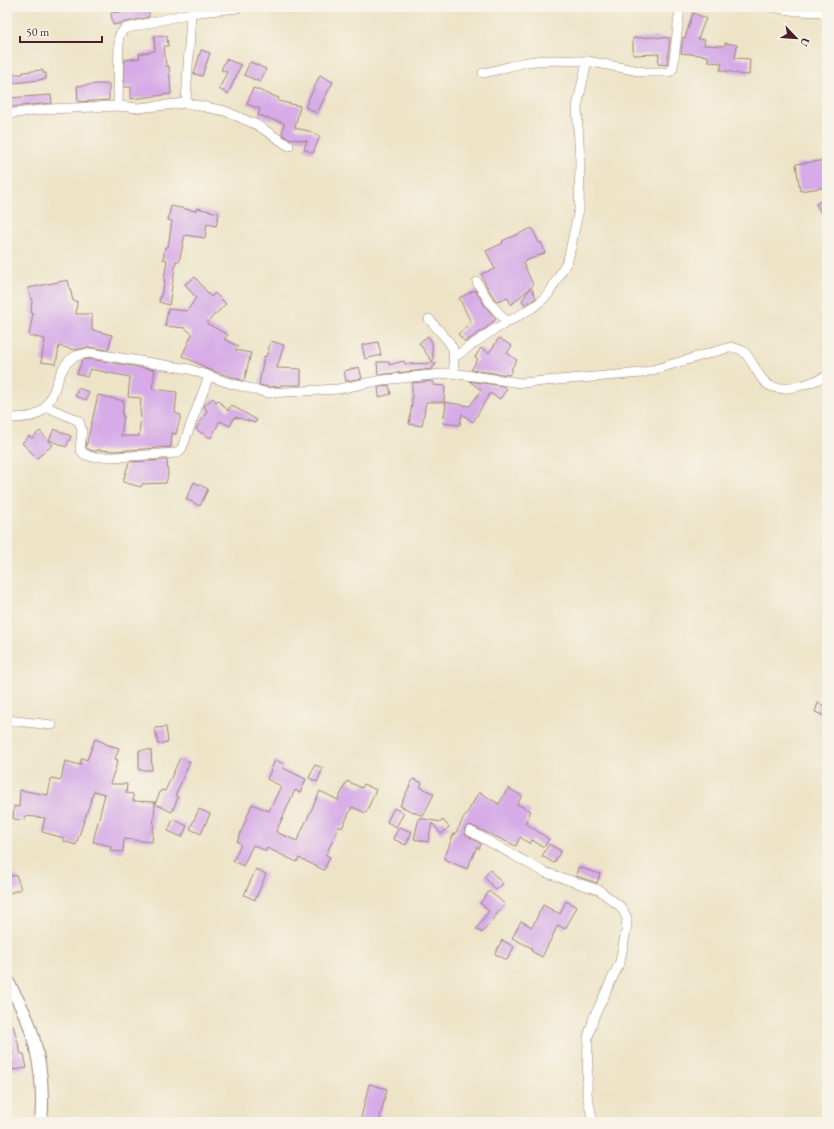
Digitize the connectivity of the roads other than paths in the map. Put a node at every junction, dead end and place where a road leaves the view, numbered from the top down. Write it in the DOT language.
graph roads {
  1 [pos="680,7"];
  2 [pos="771,7"];
  3 [pos="237,8"];
  4 [pos="191,12"];
  5 [pos="827,12"];
  6 [pos="587,61"];
  7 [pos="483,73"];
  8 [pos="186,103"];
  9 [pos="118,106"];
  10 [pos="7,114"];
  11 [pos="290,146"];
  12 [pos="477,282"];
  13 [pos="429,319"];
  14 [pos="507,322"];
  15 [pos="453,358"];
  16 [pos="452,373"];
  17 [pos="210,376"];
  18 [pos="827,376"];
  19 [pos="47,407"];
  20 [pos="7,418"];
  21 [pos="7,720"];
  22 [pos="52,725"];
  23 [pos="470,830"];
  24 [pos="7,980"];
  25 [pos="41,1122"];
  26 [pos="593,1122"];
  1 -- 6 [label="street"];
  2 -- 5 [label="street"];
  3 -- 4 [label="street"];
  4 -- 8 [label="street"];
  4 -- 9 [label="street"];
  6 -- 7 [label="street"];
  6 -- 14 [label="street"];
  8 -- 9 [label="street"];
  8 -- 11 [label="street"];
  9 -- 10 [label="street"];
  12 -- 14 [label="street"];
  13 -- 15 [label="street"];
  14 -- 15 [label="street"];
  15 -- 16 [label="street"];
  16 -- 17 [label="street"];
  16 -- 18 [label="street"];
  17 -- 19 [label="street"];
  17 -- 19 [label="street"];
  19 -- 20 [label="street"];
  21 -- 22 [label="street"];
  23 -- 26 [label="street"];
  24 -- 25 [label="street"];
}
